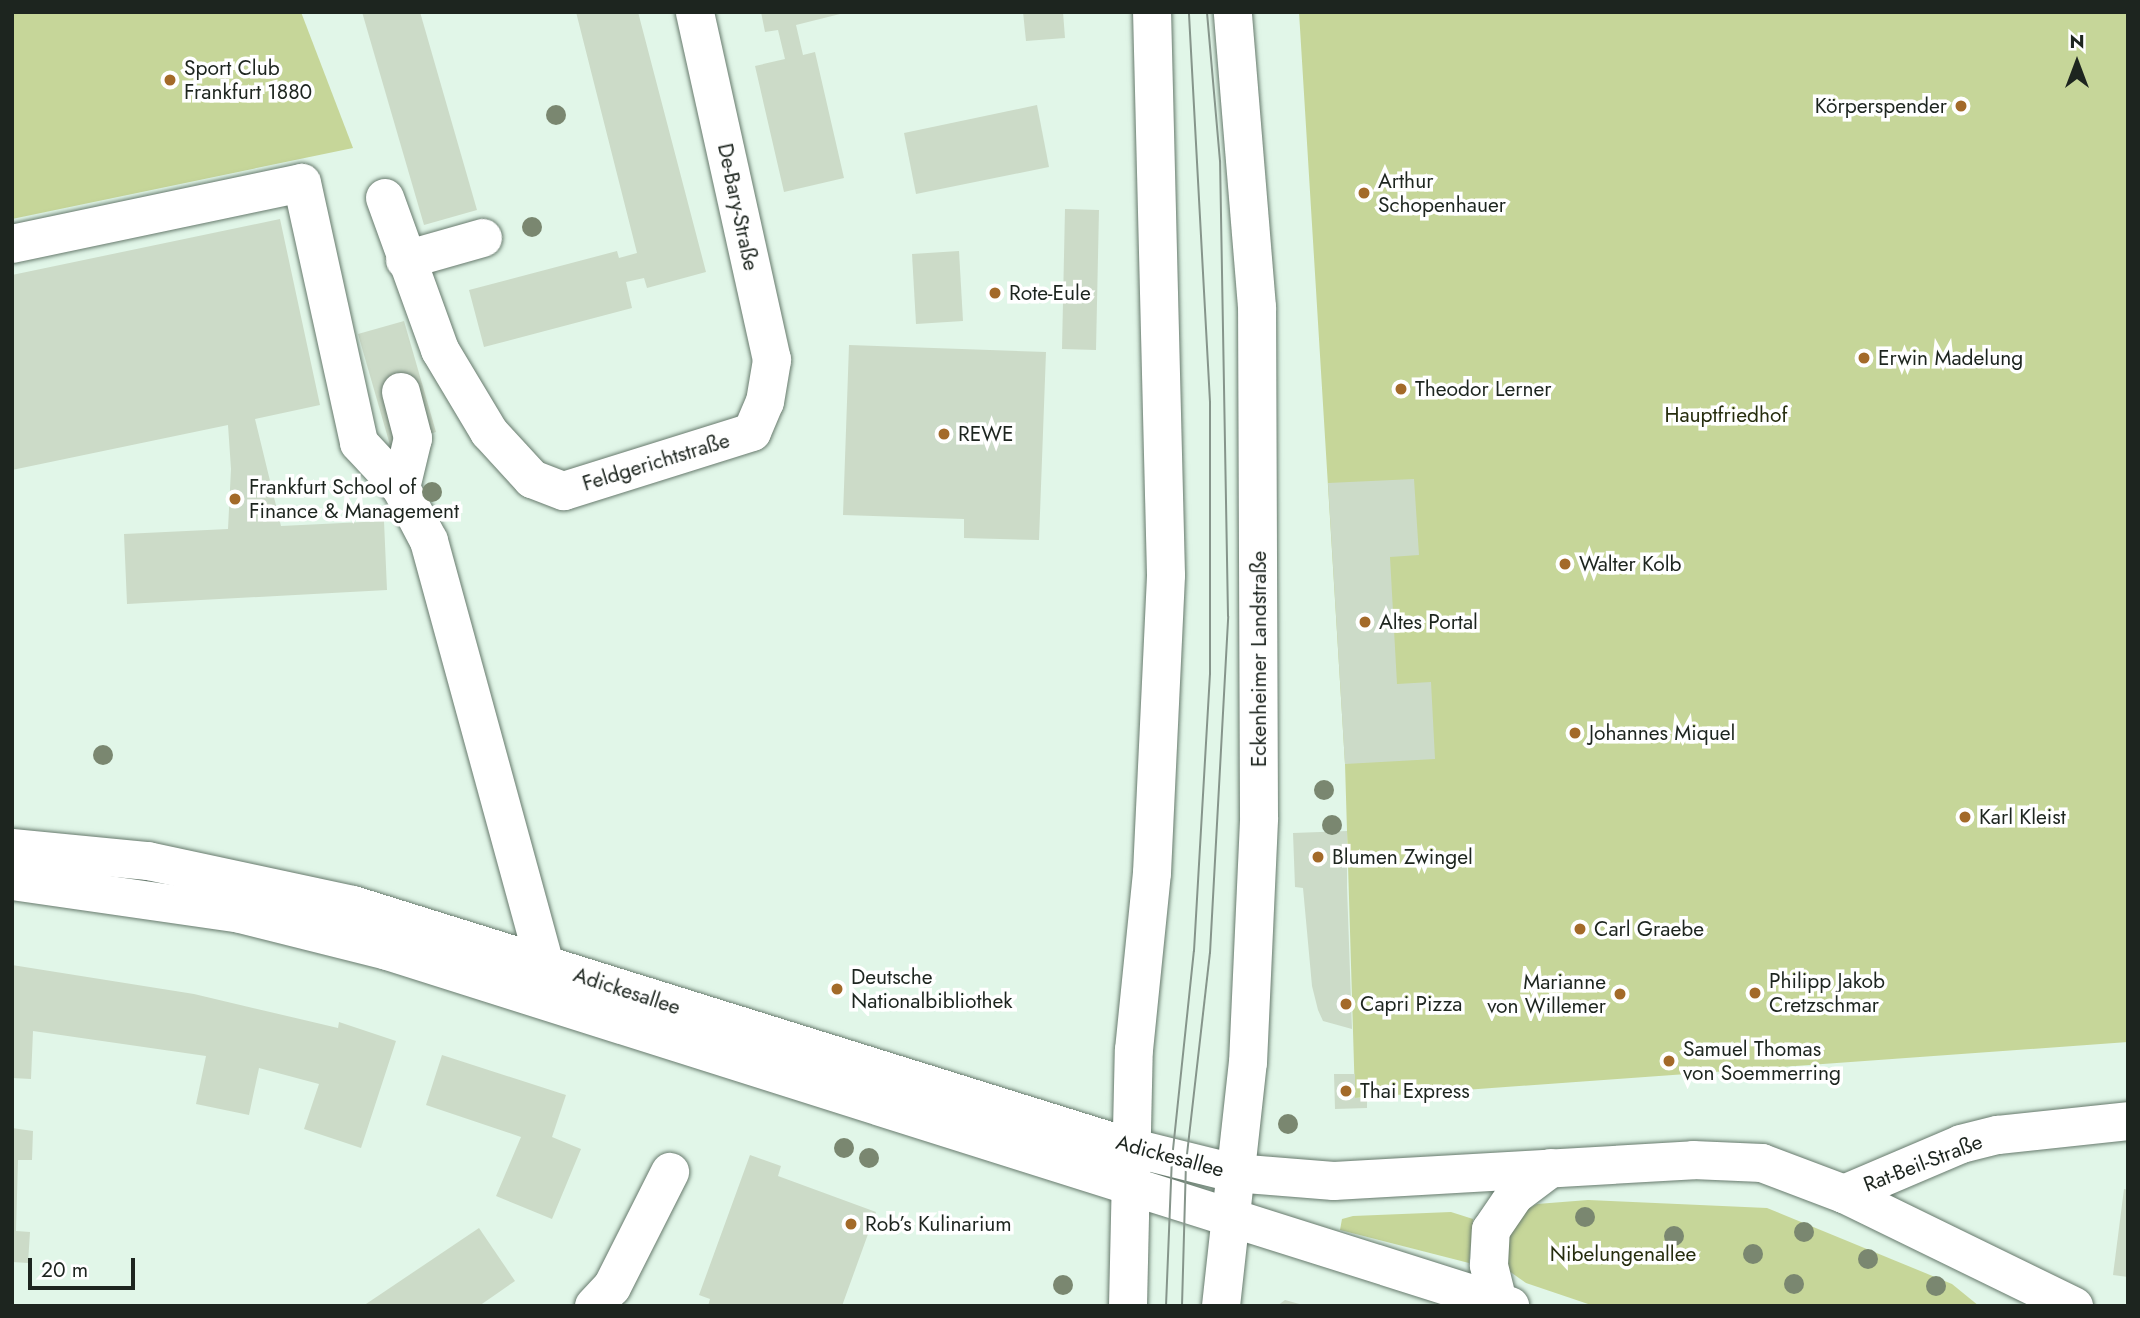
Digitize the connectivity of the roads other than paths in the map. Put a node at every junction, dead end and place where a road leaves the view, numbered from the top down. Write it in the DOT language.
graph roads {
  1 [pos="695,12"];
  2 [pos="1152,12"];
  3 [pos="1233,12"];
  4 [pos="385,198"];
  5 [pos="483,238"];
  6 [pos="12,244"];
  7 [pos="405,260"];
  8 [pos="401,392"];
  9 [pos="765,402"];
  10 [pos="401,488"];
  11 [pos="12,848"];
  12 [pos="12,881"];
  13 [pos="545,964"];
  14 [pos="2128,1122"];
  15 [pos="1129,1147"];
  16 [pos="1551,1168"];
  17 [pos="670,1172"];
  18 [pos="1234,1173"];
  19 [pos="1128,1187"];
  20 [pos="1844,1194"];
  21 [pos="1229,1219"];
  22 [pos="2008,1289"];
  23 [pos="1504,1304"];
  24 [pos="594,1306"];
  25 [pos="1128,1306"];
  26 [pos="1221,1306"];
  27 [pos="2074,1306"];
  1 -- 9 [label="main road, De-Bary-Straße"];
  2 -- 15 [label="main road"];
  3 -- 18 [label="main road, Eckenheimer Landstraße"];
  4 -- 7 [label="main road, Feldgerichtstraße"];
  5 -- 7 [label="main road"];
  6 -- 10 [label="main road"];
  7 -- 9 [label="main road, Feldgerichtstraße"];
  8 -- 10 [label="main road"];
  10 -- 13 [label="main road"];
  11 -- 13 [label="main road, Adickesallee"];
  12 -- 19 [label="main road, Adickesallee"];
  13 -- 15 [label="main road, Adickesallee"];
  14 -- 20 [label="main road, Rat-Beil-Straße"];
  15 -- 18 [label="main road, Adickesallee"];
  15 -- 19 [label="main road"];
  16 -- 18 [label="main road"];
  16 -- 20 [label="main road"];
  16 -- 23 [label="main road"];
  17 -- 24 [label="main road"];
  18 -- 21 [label="main road, Eckenheimer Landstraße"];
  19 -- 21 [label="main road, Adickesallee"];
  19 -- 25 [label="main road"];
  20 -- 22 [label="main road"];
  21 -- 23 [label="main road"];
  21 -- 26 [label="main road, Eckenheimer Landstraße"];
  22 -- 27 [label="main road"];
}
